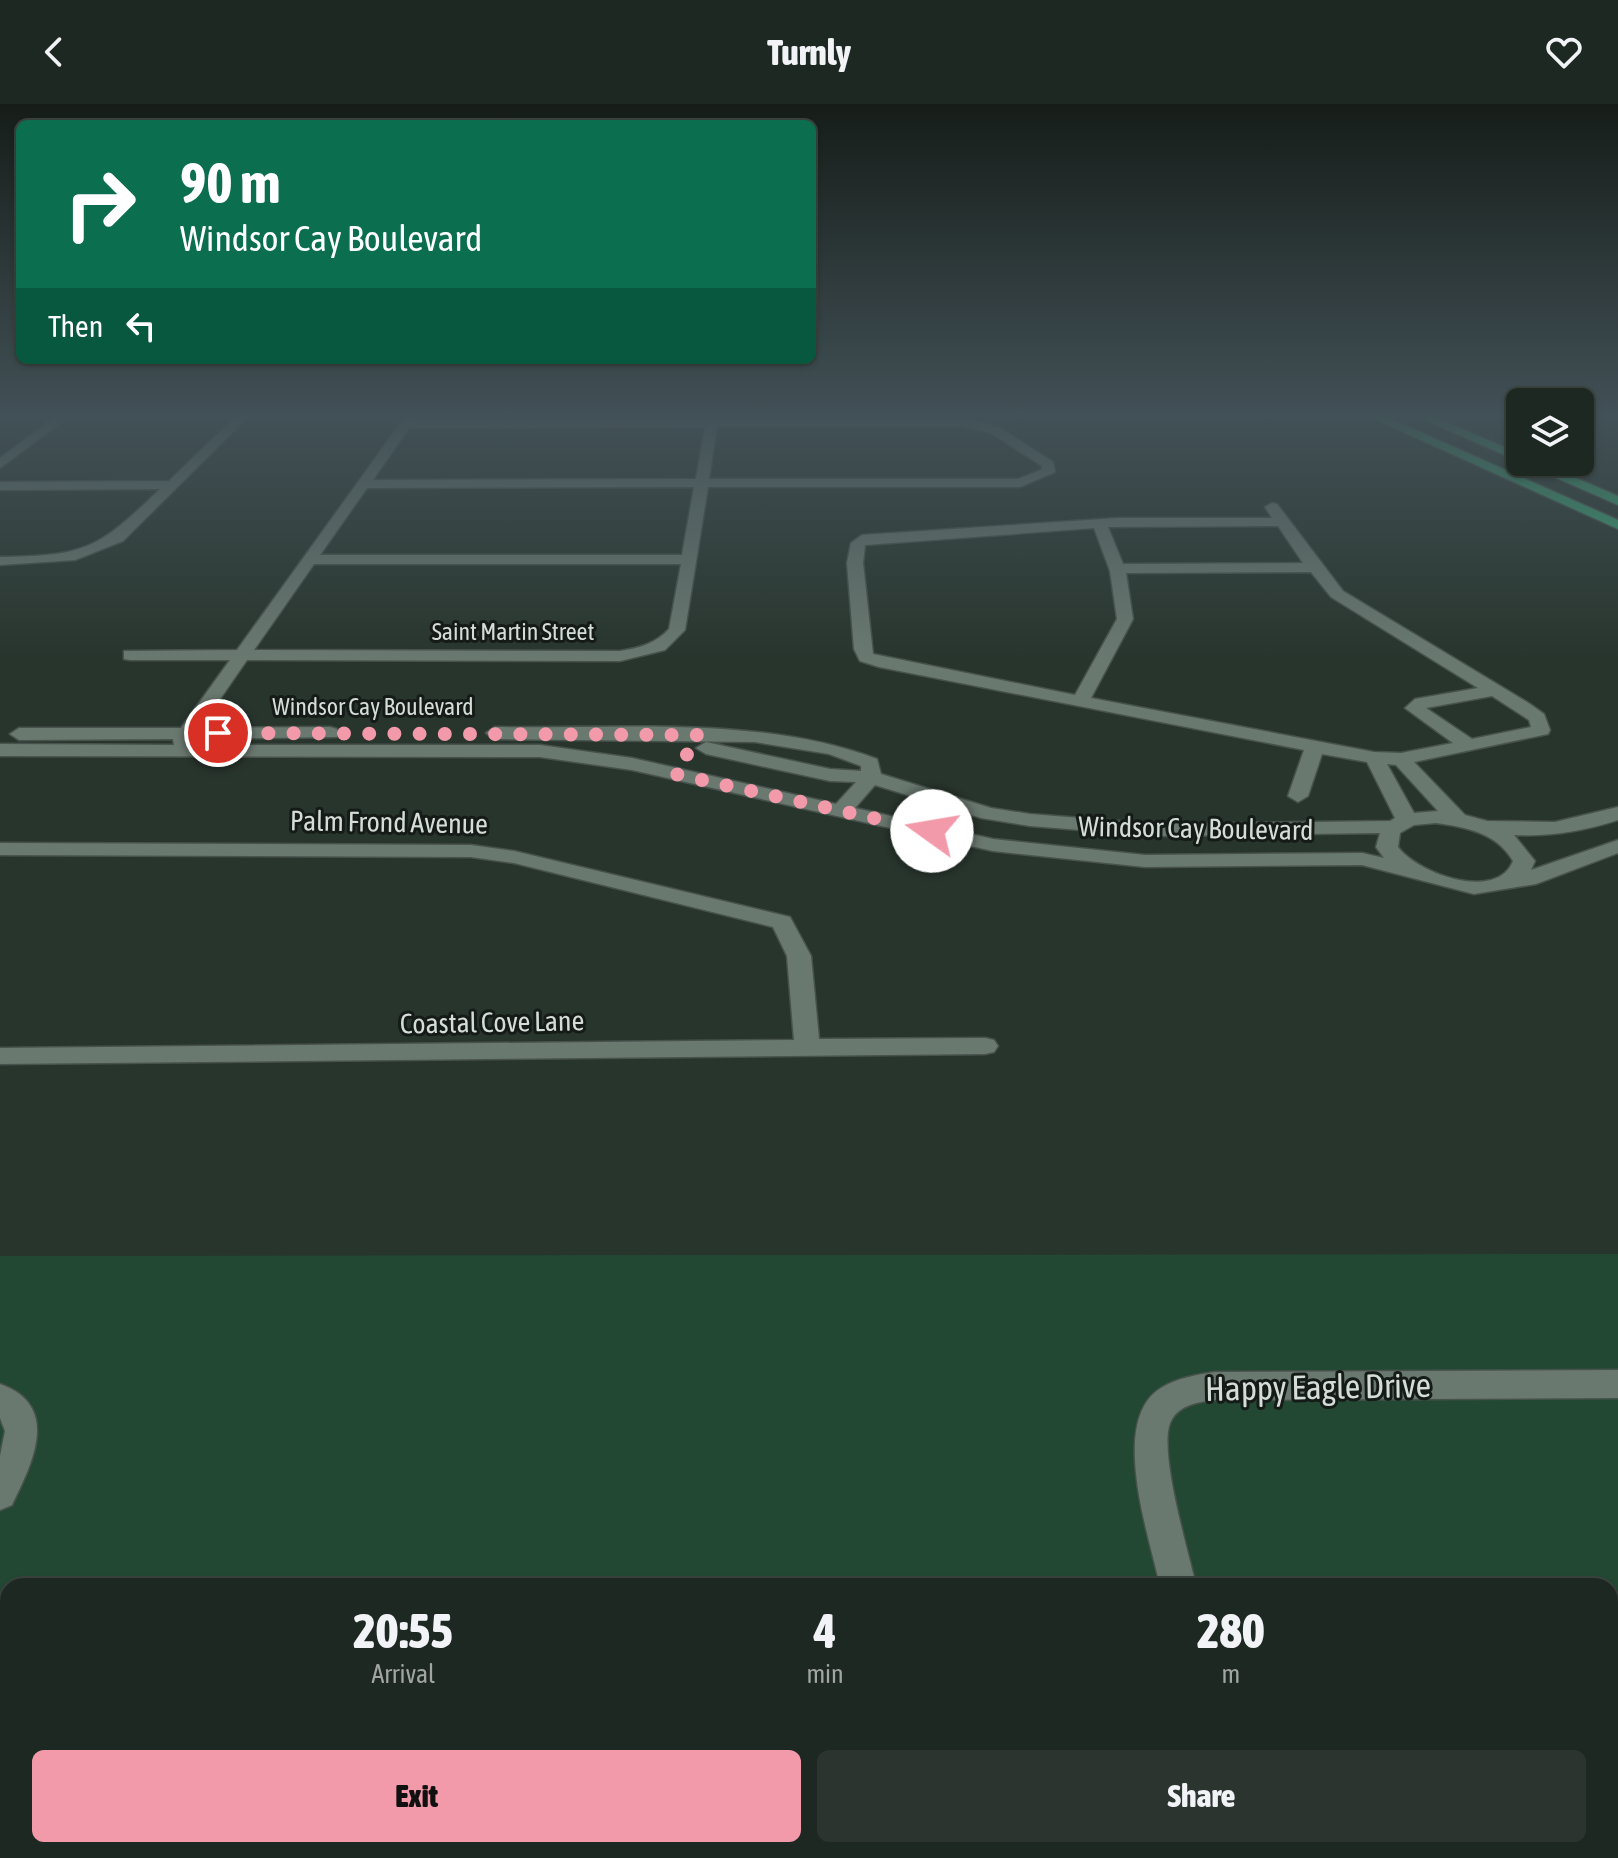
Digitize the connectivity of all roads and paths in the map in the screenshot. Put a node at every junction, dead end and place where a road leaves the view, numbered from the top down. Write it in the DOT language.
graph roads {
  1 [pos="159,496"];
  2 [pos="355,496"];
  3 [pos="700,496"];
  4 [pos="1553,496"];
  5 [pos="1099,523"];
  6 [pos="1618,525"];
  7 [pos="689,559"];
  8 [pos="309,560"];
  9 [pos="0,561"];
  10 [pos="1314,567"];
  11 [pos="1117,569"];
  12 [pos="130,655"];
  13 [pos="240,655"];
  14 [pos="1495,690"];
  15 [pos="1081,699"];
  16 [pos="0,734"];
  17 [pos="695,740"];
  18 [pos="181,742"];
  19 [pos="1469,745"];
  20 [pos="1315,747"];
  21 [pos="0,750"];
  22 [pos="1374,758"];
  23 [pos="1401,759"];
  24 [pos="675,774"];
  25 [pos="871,777"];
  26 [pos="1298,796"];
  27 [pos="841,811"];
  28 [pos="1618,813"];
  29 [pos="1465,821"];
  30 [pos="1399,824"];
  31 [pos="1618,846"];
  32 [pos="0,849"];
  33 [pos="1408,870"];
  34 [pos="1515,880"];
  35 [pos="985,1046"];
  36 [pos="807,1049"];
  37 [pos="0,1056"];
  38 [pos="1618,1384"];
  39 [pos="0,1398"];
  40 [pos="0,1494"];
  41 [pos="1176,1578"];
  1 -- 9 [label="street"];
  2 -- 8 [label="street"];
  3 -- 7 [label="street, Saint Martin Street"];
  4 -- 6 [label="highway"];
  5 -- 10 [label="street"];
  5 -- 11 [label="street"];
  5 -- 15 [label="street"];
  7 -- 8 [label="street"];
  7 -- 13 [label="street, Saint Martin Street"];
  8 -- 13 [label="street"];
  10 -- 11 [label="street"];
  10 -- 14 [label="street"];
  11 -- 15 [label="street"];
  12 -- 13 [label="street, Saint Martin Street"];
  13 -- 18 [label="street"];
  14 -- 19 [label="street"];
  14 -- 19 [label="street"];
  15 -- 20 [label="street"];
  16 -- 18 [label="street, Windsor Cay Boulevard"];
  17 -- 18 [label="street, Windsor Cay Boulevard"];
  17 -- 24 [label="street"];
  17 -- 25 [label="street, Windsor Cay Boulevard"];
  18 -- 21 [label="street, Windsor Cay Boulevard"];
  18 -- 24 [label="street, Windsor Cay Boulevard"];
  19 -- 23 [label="street"];
  20 -- 22 [label="street"];
  20 -- 26 [label="street"];
  22 -- 23 [label="street"];
  22 -- 30 [label="street"];
  23 -- 29 [label="street"];
  24 -- 27 [label="street, Windsor Cay Boulevard"];
  25 -- 27 [label="street"];
  25 -- 30 [label="street, Windsor Cay Boulevard"];
  27 -- 33 [label="street, Windsor Cay Boulevard"];
  28 -- 29 [label="street, Windsor Cay Boulevard"];
  29 -- 30 [label="street, Windsor Cay Boulevard"];
  29 -- 34 [label="street, Windsor Cay Boulevard"];
  30 -- 33 [label="street"];
  31 -- 34 [label="street, Windsor Cay Boulevard"];
  32 -- 36 [label="street, Palm Frond Avenue"];
  33 -- 34 [label="street, Windsor Cay Boulevard"];
  35 -- 36 [label="street, Coastal Cove Lane"];
  36 -- 37 [label="street, Coastal Cove Lane"];
  38 -- 41 [label="street, Happy Eagle Drive"];
  39 -- 40 [label="street"];
}
